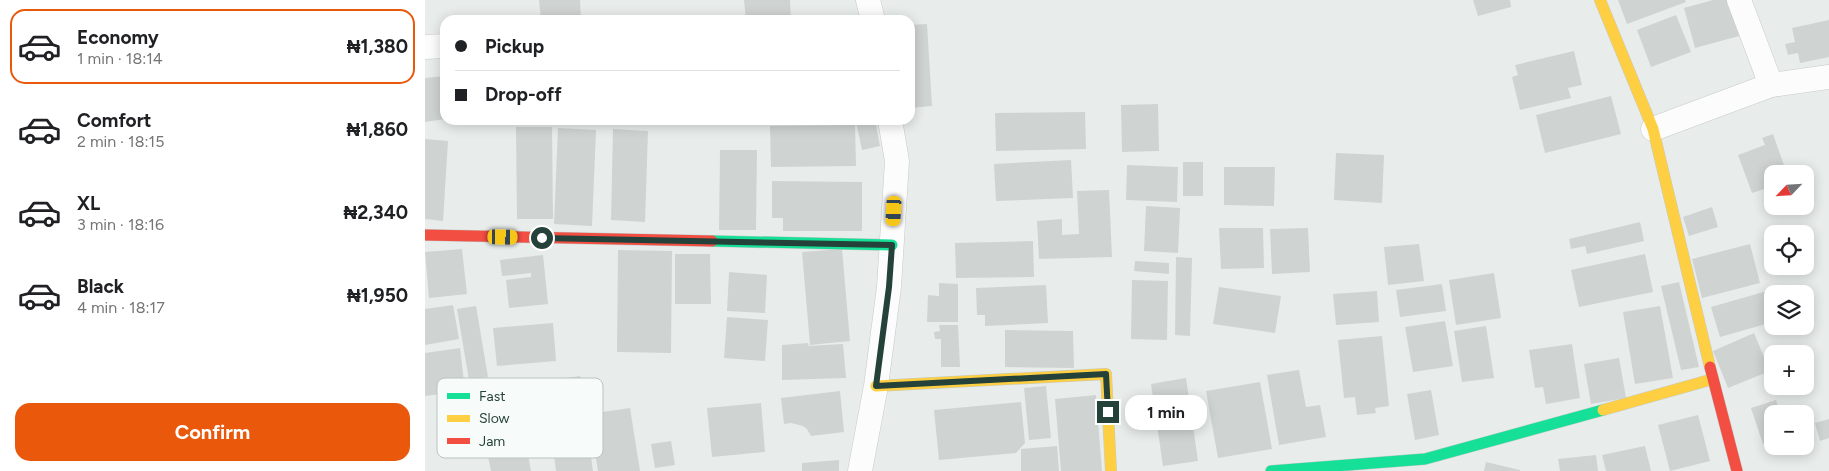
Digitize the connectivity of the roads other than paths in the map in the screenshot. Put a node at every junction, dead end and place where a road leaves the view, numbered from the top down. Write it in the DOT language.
graph roads {
  1 [pos="868,0"];
  2 [pos="1600,0"];
  3 [pos="1739,0"];
  4 [pos="872,15"];
  5 [pos="425,46"];
  6 [pos="440,46"];
  7 [pos="1829,76"];
  8 [pos="1771,85"];
  9 [pos="891,125"];
  10 [pos="1653,129"];
  11 [pos="425,235"];
  12 [pos="892,245"];
  13 [pos="1713,379"];
  14 [pos="876,386"];
  15 [pos="860,471"];
  16 [pos="1111,471"];
  17 [pos="1271,471"];
  18 [pos="1737,471"];
  1 -- 4 [label="street"];
  2 -- 10 [label="street"];
  3 -- 8 [label="street"];
  5 -- 6 [label="street"];
  7 -- 8 [label="street"];
  8 -- 10 [label="street"];
  9 -- 12 [label="street"];
  10 -- 13 [label="street"];
  11 -- 12 [label="street"];
  12 -- 14 [label="street"];
  13 -- 17 [label="street"];
  13 -- 18 [label="street"];
  14 -- 15 [label="street"];
  14 -- 16 [label="street"];
}
